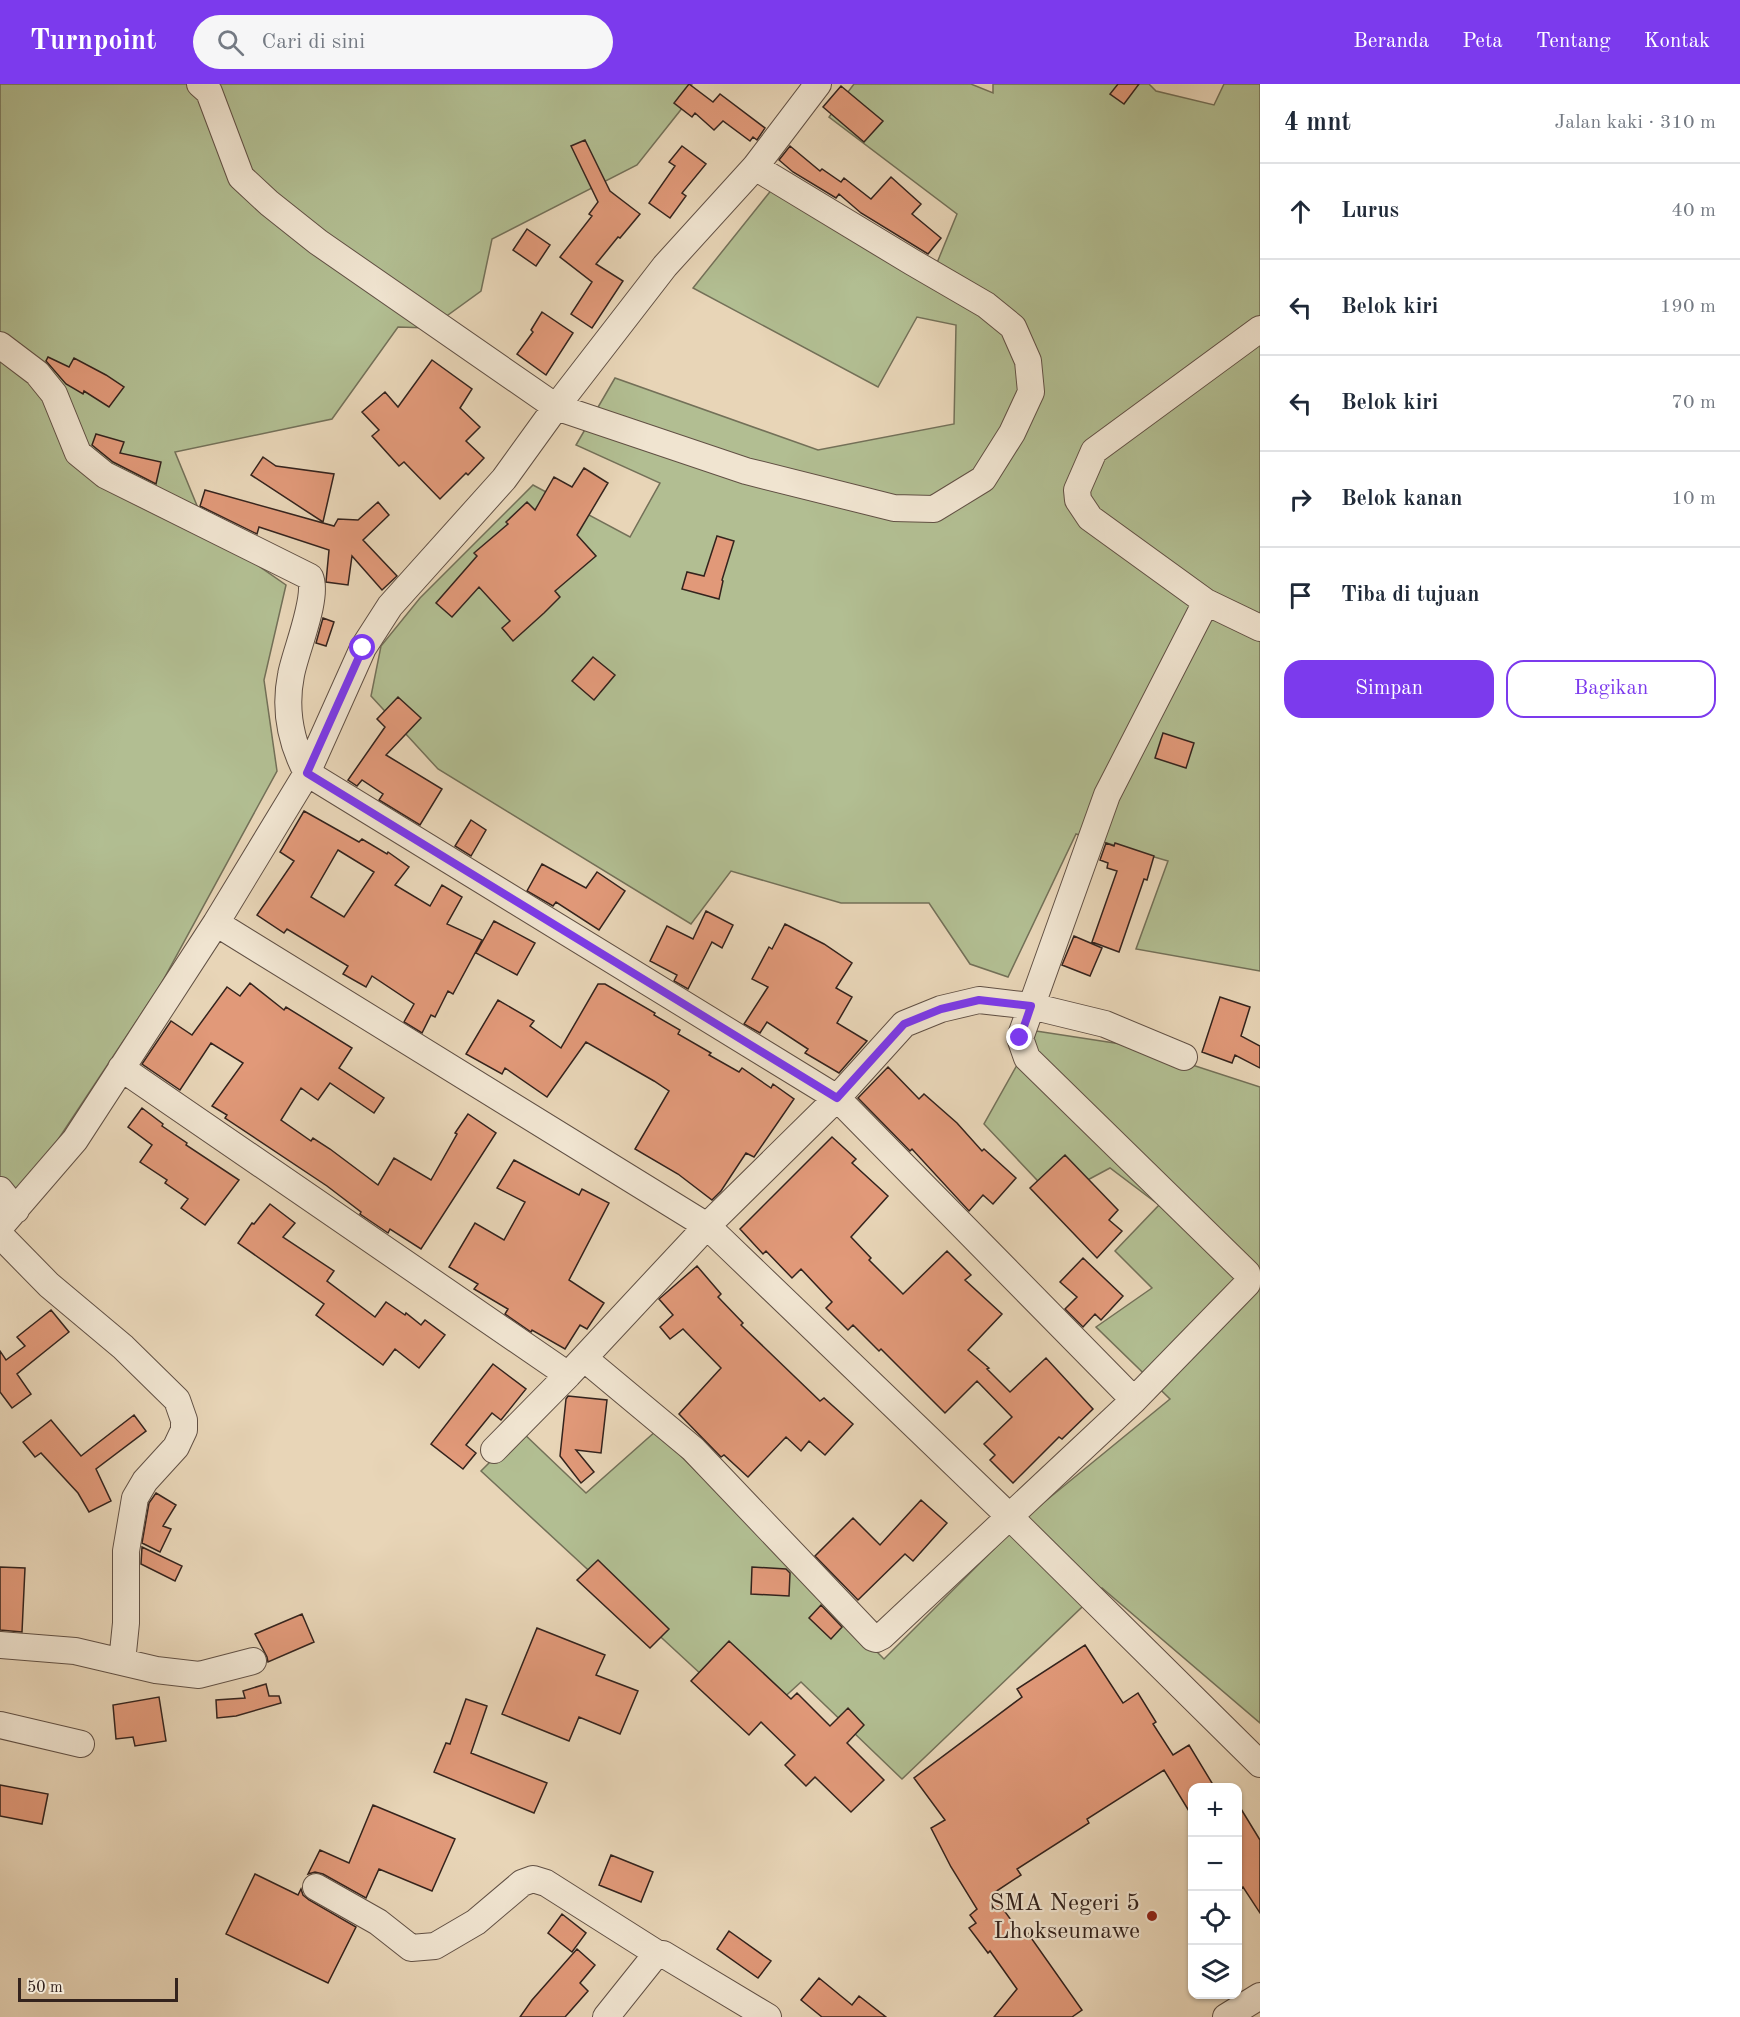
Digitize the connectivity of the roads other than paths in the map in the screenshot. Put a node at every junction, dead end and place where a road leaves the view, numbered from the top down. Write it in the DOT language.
graph roads {
  1 [pos="200,84"];
  2 [pos="818,84"];
  3 [pos="755,167"];
  4 [pos="1260,329"];
  5 [pos="0,345"];
  6 [pos="556,407"];
  7 [pos="1206,603"];
  8 [pos="1260,628"];
  9 [pos="307,773"];
  10 [pos="216,922"];
  11 [pos="1031,1006"];
  12 [pos="1184,1058"];
  13 [pos="121,1068"];
  14 [pos="837,1098"];
  15 [pos="0,1190"];
  16 [pos="8,1219"];
  17 [pos="707,1226"];
  18 [pos="0,1235"];
  19 [pos="577,1367"];
  20 [pos="1134,1400"];
  21 [pos="494,1450"];
  22 [pos="1011,1518"];
  23 [pos="0,1645"];
  24 [pos="253,1661"];
  25 [pos="122,1662"];
  26 [pos="0,1725"];
  27 [pos="81,1744"];
  28 [pos="1260,1764"];
  29 [pos="316,1887"];
  30 [pos="658,1954"];
  31 [pos="1260,1996"];
  32 [pos="606,2017"];
  33 [pos="768,2017"];
  34 [pos="1226,2017"];
  1 -- 6 [label="street"];
  2 -- 3 [label="street"];
  3 -- 6 [label="street"];
  3 -- 6 [label="street"];
  4 -- 7 [label="street"];
  5 -- 9 [label="street"];
  6 -- 9 [label="street"];
  7 -- 8 [label="street"];
  7 -- 11 [label="street"];
  9 -- 10 [label="street"];
  9 -- 14 [label="street"];
  10 -- 13 [label="street"];
  10 -- 17 [label="street"];
  11 -- 12 [label="street"];
  11 -- 14 [label="street"];
  11 -- 20 [label="street"];
  13 -- 16 [label="street"];
  13 -- 19 [label="street"];
  14 -- 17 [label="street"];
  14 -- 20 [label="street"];
  15 -- 16 [label="street"];
  17 -- 19 [label="street"];
  17 -- 22 [label="street"];
  18 -- 25 [label="street"];
  19 -- 21 [label="street"];
  19 -- 22 [label="street"];
  20 -- 22 [label="street"];
  22 -- 28 [label="street"];
  23 -- 25 [label="street"];
  24 -- 25 [label="street"];
  26 -- 27 [label="street"];
  29 -- 30 [label="street"];
  30 -- 32 [label="street"];
  30 -- 33 [label="street"];
  31 -- 34 [label="street"];
}
